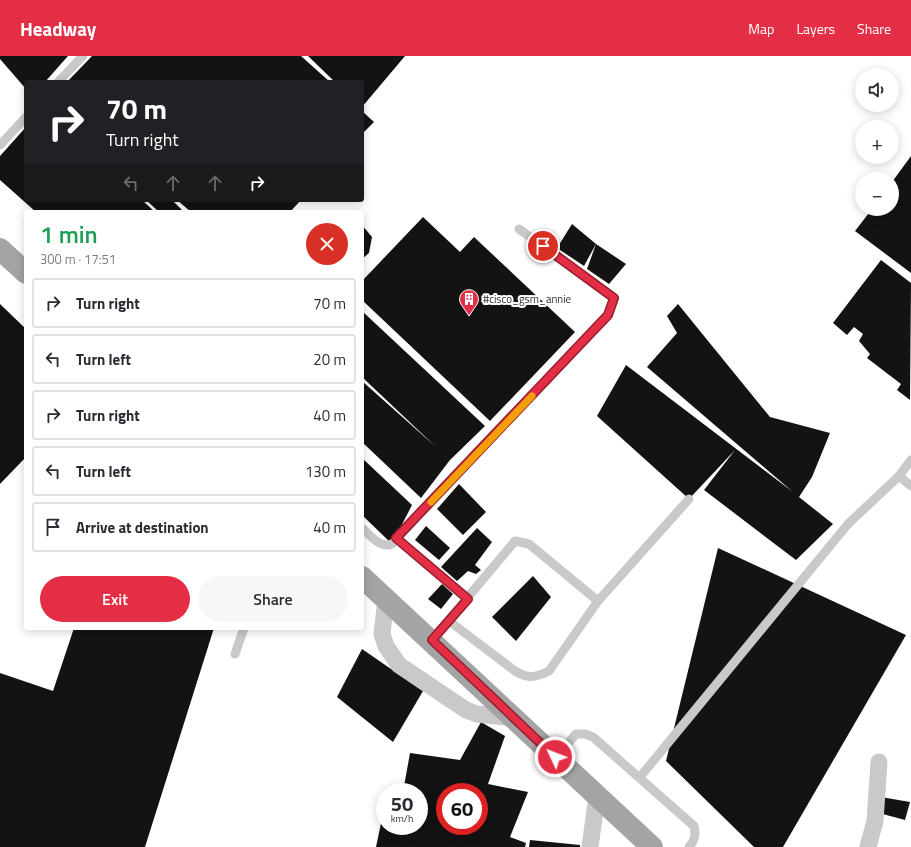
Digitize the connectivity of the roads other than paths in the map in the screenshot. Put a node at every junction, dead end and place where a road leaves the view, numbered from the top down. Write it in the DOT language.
graph roads {
  1 [pos="83,56"];
  2 [pos="60,80"];
  3 [pos="24,118"];
  4 [pos="0,144"];
  5 [pos="519,229"];
  6 [pos="0,249"];
  7 [pos="24,271"];
  8 [pos="911,460"];
  9 [pos="899,476"];
  10 [pos="911,486"];
  11 [pos="689,499"];
  12 [pos="364,530"];
  13 [pos="396,538"];
  14 [pos="364,579"];
  15 [pos="386,599"];
  16 [pos="468,599"];
  17 [pos="598,601"];
  18 [pos="448,621"];
  19 [pos="243,630"];
  20 [pos="432,640"];
  21 [pos="235,654"];
  22 [pos="514,718"];
  23 [pos="555,757"];
  24 [pos="879,762"];
  25 [pos="640,777"];
  26 [pos="597,796"];
  27 [pos="590,847"];
  28 [pos="652,847"];
  29 [pos="689,847"];
  30 [pos="868,847"];
  1 -- 2 [label="lane"];
  3 -- 4 [label="lane"];
  5 -- 13 [label="lane"];
  6 -- 7 [label="main road"];
  8 -- 9 [label="lane"];
  9 -- 10 [label="lane"];
  9 -- 25 [label="lane"];
  11 -- 17 [label="lane"];
  12 -- 13 [label="lane"];
  13 -- 16 [label="lane"];
  14 -- 15 [label="main road"];
  15 -- 20 [label="main road"];
  15 -- 22 [label="street"];
  16 -- 17 [label="lane"];
  16 -- 18 [label="lane"];
  17 -- 18 [label="lane"];
  18 -- 20 [label="lane"];
  19 -- 21 [label="lane"];
  20 -- 22 [label="main road"];
  22 -- 23 [label="main road"];
  23 -- 25 [label="lane"];
  23 -- 26 [label="main road"];
  24 -- 30 [label="street"];
  25 -- 29 [label="lane"];
  26 -- 27 [label="street"];
  26 -- 28 [label="main road"];
}
